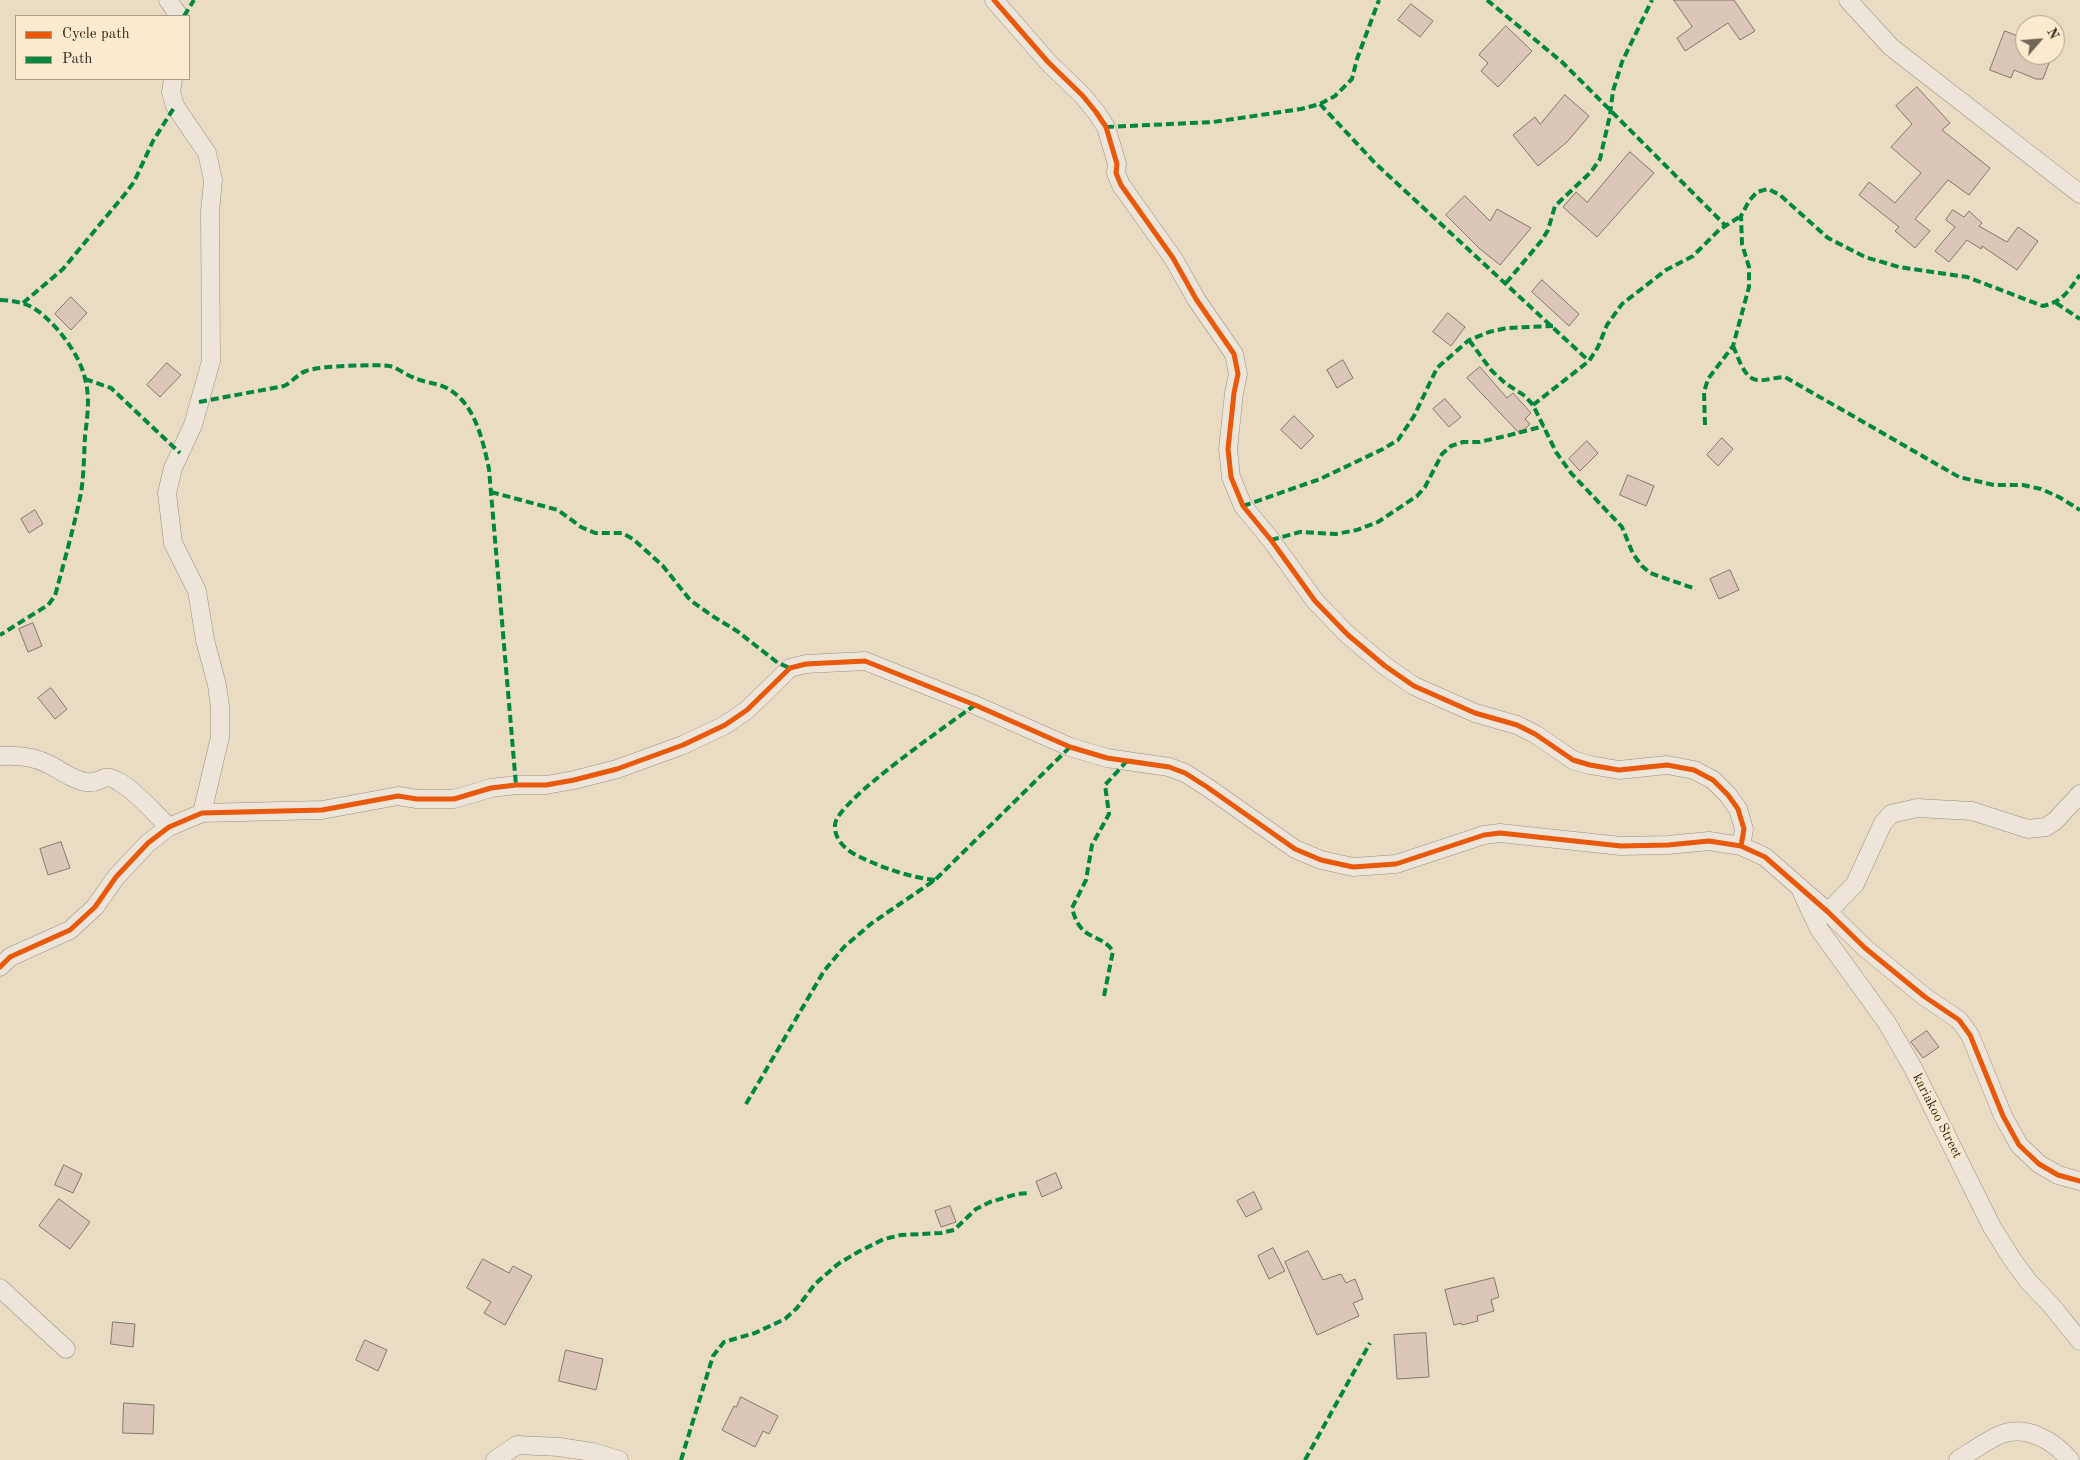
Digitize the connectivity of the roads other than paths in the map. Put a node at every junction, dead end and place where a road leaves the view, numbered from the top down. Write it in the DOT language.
graph roads {
  1 [pos="168,0"];
  2 [pos="994,0"];
  3 [pos="1848,0"];
  4 [pos="179,15"];
  5 [pos="173,80"];
  6 [pos="2080,194"];
  7 [pos="0,756"];
  8 [pos="2080,794"];
  9 [pos="202,814"];
  10 [pos="169,827"];
  11 [pos="1741,846"];
  12 [pos="1798,886"];
  13 [pos="1828,912"];
  14 [pos="3,960"];
  15 [pos="2080,1181"];
  16 [pos="0,1288"];
  17 [pos="2080,1341"];
  18 [pos="66,1349"];
  19 [pos="495,1460"];
  20 [pos="620,1460"];
  21 [pos="1958,1460"];
  22 [pos="2070,1460"];
  1 -- 4 [label="street"];
  2 -- 11 [label="street"];
  3 -- 6 [label="street"];
  5 -- 9 [label="street"];
  7 -- 10 [label="street"];
  8 -- 13 [label="street"];
  9 -- 10 [label="street"];
  9 -- 11 [label="street"];
  10 -- 14 [label="street"];
  11 -- 12 [label="street"];
  12 -- 13 [label="street"];
  12 -- 17 [label="street, kariakoo Street"];
  13 -- 15 [label="street"];
  16 -- 18 [label="street"];
  19 -- 20 [label="street"];
  21 -- 22 [label="street"];
}
